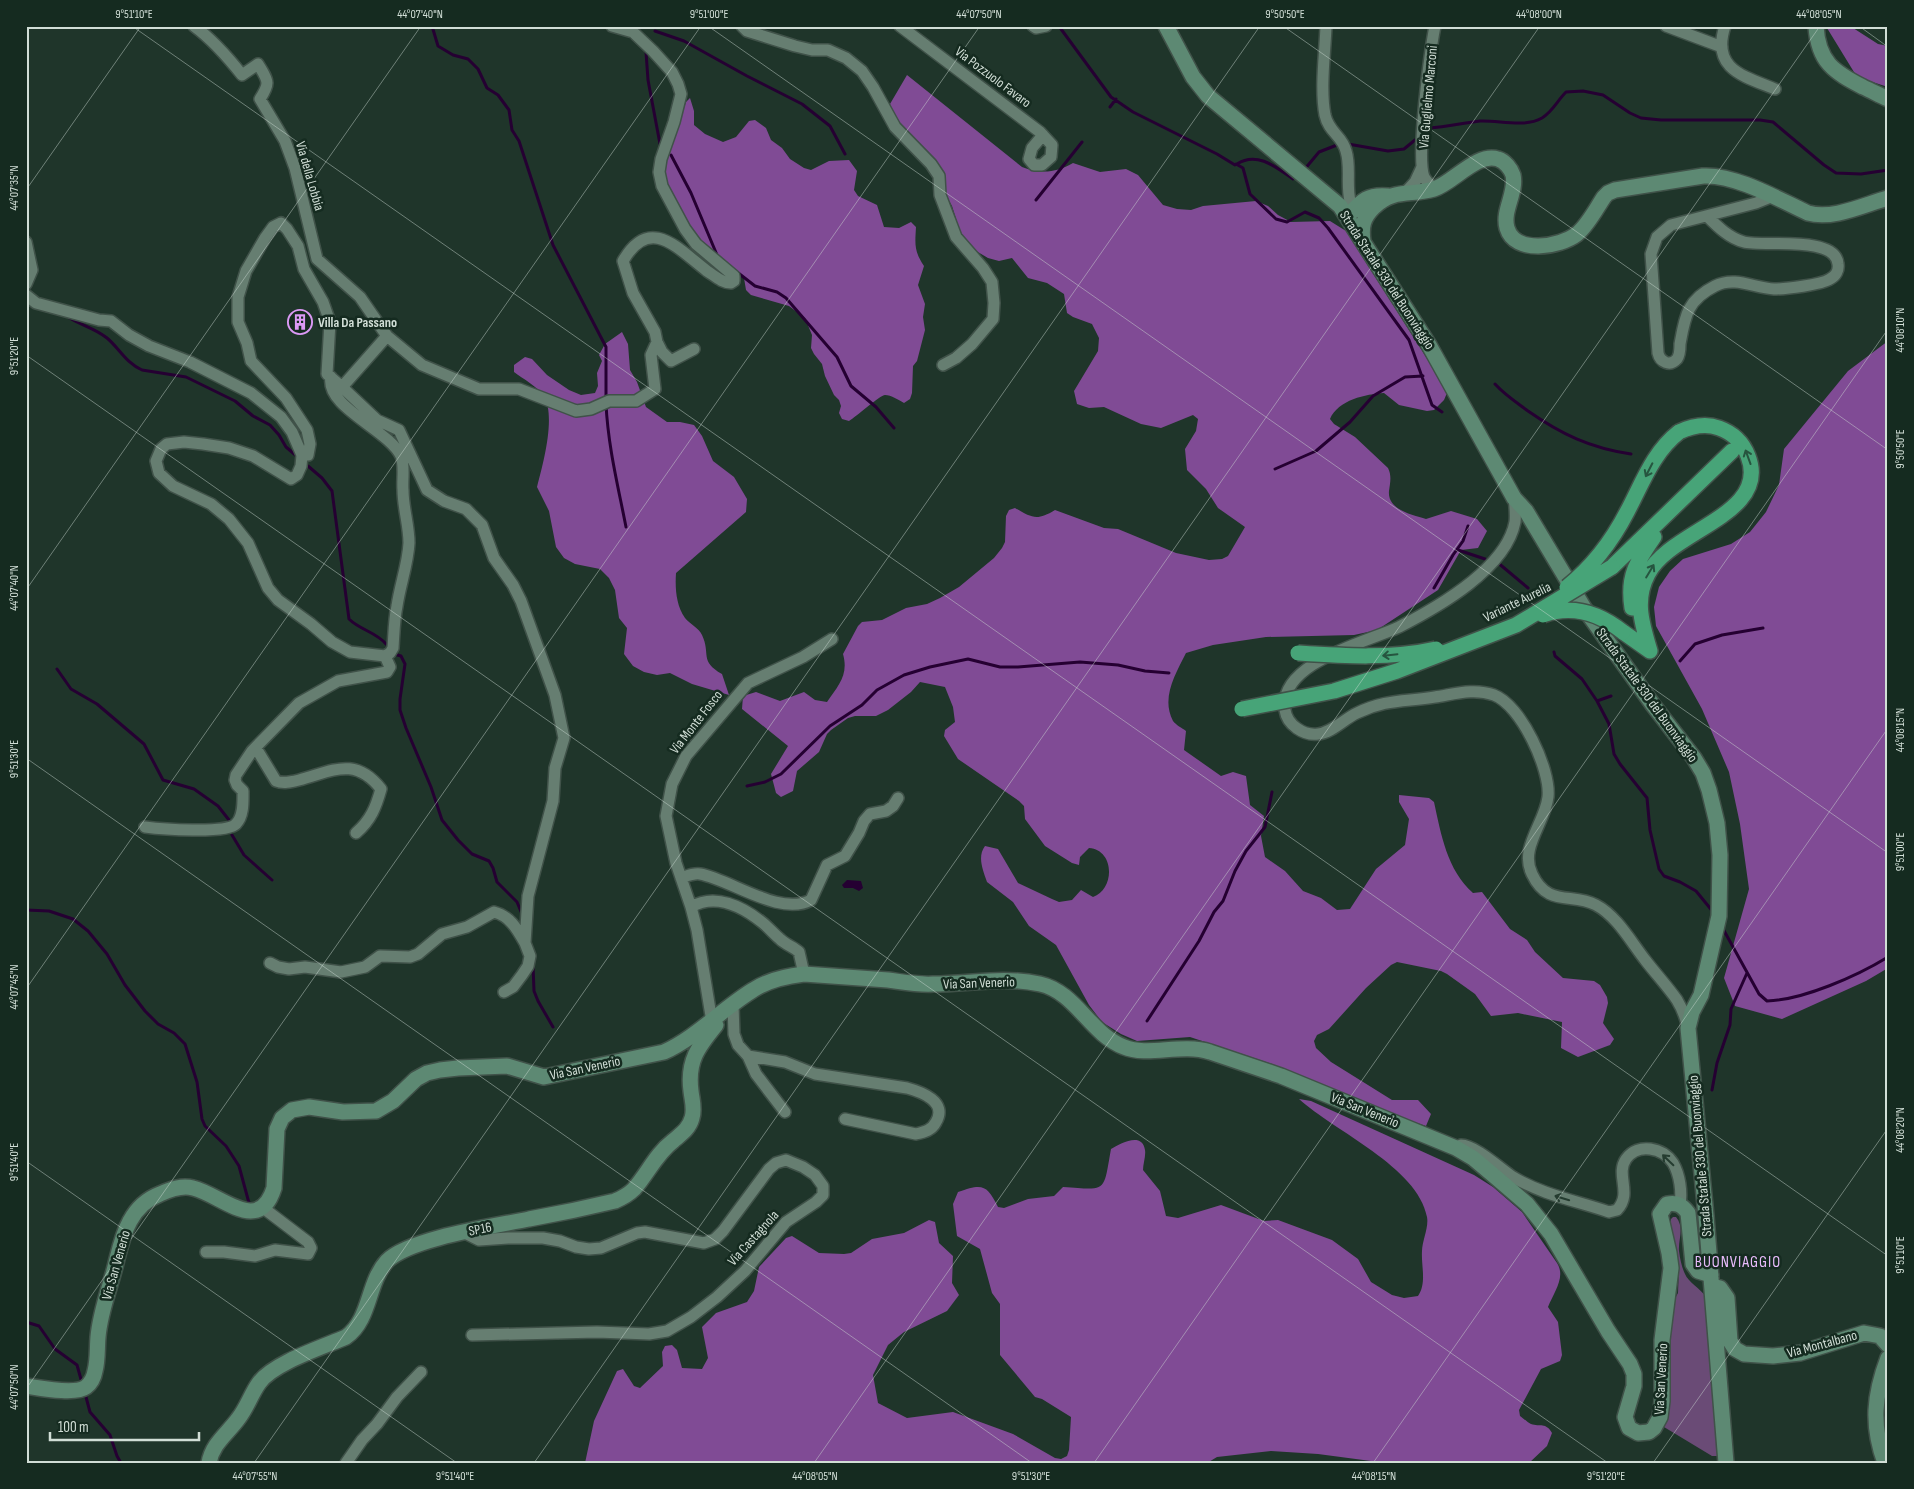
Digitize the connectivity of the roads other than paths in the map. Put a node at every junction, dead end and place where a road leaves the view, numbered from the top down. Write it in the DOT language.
graph roads {
  1 [pos="194,26"];
  2 [pos="612,26"];
  3 [pos="742,26"];
  4 [pos="900,26"];
  5 [pos="1033,26"];
  6 [pos="1046,26"];
  7 [pos="1166,26"];
  8 [pos="1326,26"];
  9 [pos="1435,26"];
  10 [pos="1666,26"];
  11 [pos="1725,26"];
  12 [pos="1816,26"];
  13 [pos="1722,47"];
  14 [pos="1775,89"];
  15 [pos="1888,99"];
  16 [pos="1043,135"];
  17 [pos="1422,167"];
  18 [pos="1434,189"];
  19 [pos="1405,193"];
  20 [pos="1772,197"];
  21 [pos="1888,198"];
  22 [pos="1333,201"];
  23 [pos="1359,205"];
  24 [pos="1707,216"];
  25 [pos="1349,219"];
  26 [pos="26,242"];
  27 [pos="1363,242"];
  28 [pos="26,284"];
  29 [pos="26,295"];
  30 [pos="387,336"];
  31 [pos="657,342"];
  32 [pos="694,349"];
  33 [pos="943,365"];
  34 [pos="331,377"];
  35 [pos="342,387"];
  36 [pos="1732,451"];
  37 [pos="302,455"];
  38 [pos="1514,498"];
  39 [pos="1674,508"];
  40 [pos="1516,625"];
  41 [pos="832,639"];
  42 [pos="1472,641"];
  43 [pos="1650,651"];
  44 [pos="1292,652"];
  45 [pos="385,656"];
  46 [pos="1242,708"];
  47 [pos="256,748"];
  48 [pos="898,798"];
  49 [pos="145,828"];
  50 [pos="356,833"];
  51 [pos="681,878"];
  52 [pos="691,907"];
  53 [pos="526,943"];
  54 [pos="270,963"];
  55 [pos="804,974"];
  56 [pos="504,992"];
  57 [pos="733,1005"];
  58 [pos="712,1022"];
  59 [pos="1688,1028"];
  60 [pos="748,1056"];
  61 [pos="785,1112"];
  62 [pos="845,1119"];
  63 [pos="1456,1148"];
  64 [pos="1680,1205"];
  65 [pos="262,1208"];
  66 [pos="463,1232"];
  67 [pos="206,1252"];
  68 [pos="1711,1281"];
  69 [pos="472,1335"];
  70 [pos="1888,1345"];
  71 [pos="1888,1358"];
  72 [pos="421,1372"];
  73 [pos="26,1386"];
  74 [pos="208,1463"];
  75 [pos="346,1463"];
  76 [pos="1726,1463"];
  77 [pos="1885,1463"];
  1 -- 30 [label="street, Via della Lobbia"];
  2 -- 31 [label="street"];
  3 -- 33 [label="street"];
  4 -- 16 [label="street, Via Pozzuolo Favaro"];
  5 -- 6 [label="street"];
  7 -- 22 [label="street, Strada Statale 330 del Buonviaggio"];
  8 -- 23 [label="street"];
  9 -- 17 [label="street, Via Guglielmo Marconi"];
  10 -- 13 [label="street"];
  11 -- 13 [label="street"];
  12 -- 15 [label="street"];
  13 -- 14 [label="street"];
  17 -- 18 [label="street"];
  17 -- 19 [label="street"];
  18 -- 19 [label="street"];
  18 -- 20 [label="street"];
  19 -- 23 [label="street"];
  20 -- 21 [label="street"];
  20 -- 24 [label="street"];
  22 -- 23 [label="street"];
  22 -- 25 [label="street, Strada Statale 330 del Buonviaggio"];
  23 -- 25 [label="street"];
  23 -- 27 [label="street"];
  24 -- 24 [label="street"];
  25 -- 27 [label="street, Strada Statale 330 del Buonviaggio"];
  26 -- 28 [label="street"];
  27 -- 38 [label="street, Strada Statale 330 del Buonviaggio"];
  29 -- 37 [label="street"];
  30 -- 31 [label="street"];
  30 -- 35 [label="street"];
  31 -- 32 [label="street"];
  34 -- 35 [label="street"];
  34 -- 37 [label="street"];
  34 -- 45 [label="street"];
  35 -- 53 [label="street"];
  36 -- 39 [label="highway, Variante Aurelia"];
  37 -- 45 [label="street"];
  38 -- 59 [label="street, Strada Statale 330 del Buonviaggio, bridge"];
  38 -- 59 [label="street, Strada Statale 330 del Buonviaggio"];
  39 -- 40 [label="highway, Variante Aurelia, bridge"];
  39 -- 43 [label="highway"];
  40 -- 42 [label="highway, Variante Aurelia, bridge"];
  40 -- 43 [label="highway, bridge"];
  43 -- 40 [label="highway, one-way, bridge"];
  41 -- 51 [label="street, Via Monte Fosco"];
  42 -- 44 [label="highway, one-way, bridge"];
  42 -- 46 [label="highway, Variante Aurelia, bridge"];
  45 -- 47 [label="street"];
  47 -- 49 [label="street"];
  47 -- 50 [label="street"];
  48 -- 51 [label="street"];
  51 -- 52 [label="street, Via Monte Fosco"];
  52 -- 55 [label="street"];
  52 -- 58 [label="street, Via Monte Fosco"];
  53 -- 54 [label="street"];
  53 -- 56 [label="street"];
  55 -- 57 [label="street, Via San Venerio"];
  55 -- 63 [label="street, Via San Venerio"];
  57 -- 58 [label="street, Via San Venerio"];
  57 -- 60 [label="street"];
  57 -- 66 [label="street, SP16 / SP16"];
  58 -- 65 [label="street, Via San Venerio"];
  59 -- 68 [label="street, Strada Statale 330 del Buonviaggio"];
  60 -- 61 [label="street"];
  60 -- 62 [label="street"];
  64 -- 63 [label="street, one-way"];
  63 -- 64 [label="street, Via San Venerio"];
  64 -- 68 [label="street"];
  65 -- 67 [label="street"];
  65 -- 73 [label="street, Via San Venerio"];
  66 -- 69 [label="street, Via Castagnola"];
  66 -- 74 [label="street, SP16 / SP16"];
  68 -- 70 [label="street, Via Montalbano"];
  68 -- 76 [label="street, Strada Statale 330 del Buonviaggio"];
  71 -- 77 [label="street"];
  72 -- 75 [label="street"];
}
